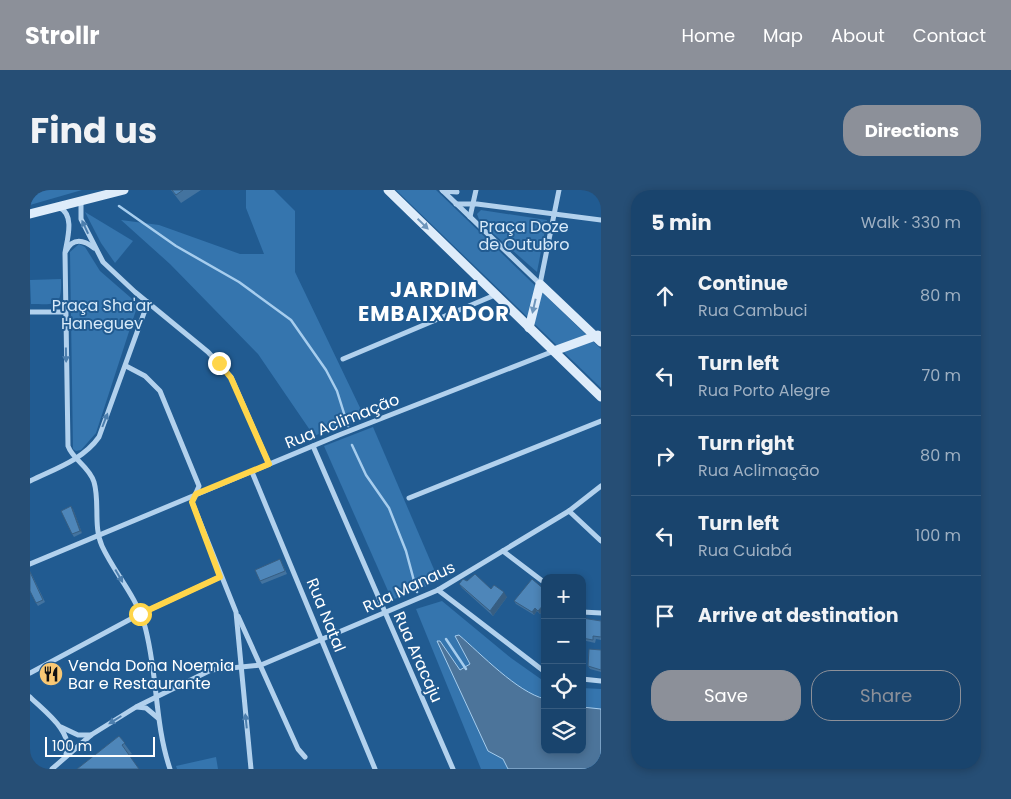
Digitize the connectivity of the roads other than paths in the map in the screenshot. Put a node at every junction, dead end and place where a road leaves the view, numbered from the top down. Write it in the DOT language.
graph roads {
  1 [pos="90,190"];
  2 [pos="124,190"];
  3 [pos="388,190"];
  4 [pos="476,190"];
  5 [pos="559,190"];
  6 [pos="442,191"];
  7 [pos="458,191"];
  8 [pos="81,201"];
  9 [pos="456,204"];
  10 [pos="473,204"];
  11 [pos="60,208"];
  12 [pos="553,213"];
  13 [pos="30,214"];
  14 [pos="470,217"];
  15 [pos="601,220"];
  16 [pos="95,250"];
  17 [pos="65,254"];
  18 [pos="540,284"];
  19 [pos="495,295"];
  20 [pos="148,302"];
  21 [pos="30,312"];
  22 [pos="65,312"];
  23 [pos="529,328"];
  24 [pos="599,338"];
  25 [pos="554,350"];
  26 [pos="343,359"];
  27 [pos="126,366"];
  28 [pos="601,397"];
  29 [pos="601,421"];
  30 [pos="313,446"];
  31 [pos="77,458"];
  32 [pos="269,464"];
  33 [pos="252,472"];
  34 [pos="30,481"];
  35 [pos="601,486"];
  36 [pos="196,494"];
  37 [pos="409,498"];
  38 [pos="569,511"];
  39 [pos="99,536"];
  40 [pos="601,541"];
  41 [pos="503,551"];
  42 [pos="30,564"];
  43 [pos="220,577"];
  44 [pos="541,580"];
  45 [pos="438,590"];
  46 [pos="236,612"];
  47 [pos="586,612"];
  48 [pos="385,613"];
  49 [pos="601,613"];
  50 [pos="140,614"];
  51 [pos="322,639"];
  52 [pos="261,665"];
  53 [pos="240,666"];
  54 [pos="541,669"];
  55 [pos="30,673"];
  56 [pos="586,679"];
  57 [pos="601,681"];
  58 [pos="158,696"];
  59 [pos="30,697"];
  60 [pos="136,707"];
  61 [pos="158,718"];
  62 [pos="57,724"];
  63 [pos="91,735"];
  64 [pos="66,755"];
  65 [pos="306,757"];
  66 [pos="52,769"];
  67 [pos="170,769"];
  68 [pos="251,769"];
  69 [pos="375,769"];
  70 [pos="453,769"];
  1 -- 8 [label="street"];
  2 -- 8 [label="street"];
  3 -- 19 [label="street, one-way"];
  4 -- 10 [label="street"];
  5 -- 12 [label="street"];
  6 -- 7 [label="street"];
  6 -- 9 [label="street"];
  7 -- 9 [label="street"];
  8 -- 11 [label="street"];
  16 -- 8 [label="street, one-way"];
  9 -- 10 [label="street"];
  9 -- 14 [label="street"];
  10 -- 12 [label="street"];
  10 -- 14 [label="street"];
  11 -- 13 [label="street"];
  11 -- 17 [label="street"];
  12 -- 15 [label="street"];
  12 -- 18 [label="street"];
  14 -- 18 [label="street"];
  16 -- 17 [label="street"];
  16 -- 20 [label="street"];
  17 -- 22 [label="street"];
  18 -- 23 [label="street, one-way"];
  18 -- 24 [label="street"];
  19 -- 23 [label="street"];
  19 -- 26 [label="street"];
  20 -- 27 [label="street"];
  20 -- 32 [label="street"];
  21 -- 22 [label="street"];
  22 -- 31 [label="street, one-way"];
  23 -- 25 [label="street"];
  24 -- 25 [label="street"];
  25 -- 28 [label="street"];
  25 -- 30 [label="street, Rua Aclimação"];
  31 -- 27 [label="street, one-way"];
  27 -- 36 [label="street"];
  29 -- 37 [label="street"];
  30 -- 32 [label="street, Rua Aclimação"];
  30 -- 48 [label="street, Rua Aracaju"];
  31 -- 34 [label="street"];
  31 -- 39 [label="street"];
  32 -- 33 [label="street, Rua Aclimação"];
  33 -- 36 [label="street, Rua Aclimação"];
  33 -- 51 [label="street, Rua Natal"];
  35 -- 38 [label="street, Rua Manaus"];
  36 -- 39 [label="street, Rua Aclimação"];
  36 -- 43 [label="street"];
  38 -- 40 [label="street"];
  38 -- 41 [label="street, Rua Manaus"];
  39 -- 42 [label="street, Rua Aclimação"];
  39 -- 50 [label="street, one-way"];
  41 -- 44 [label="street"];
  41 -- 45 [label="street, Rua Manaus"];
  43 -- 46 [label="street"];
  43 -- 50 [label="street"];
  45 -- 48 [label="street, Rua Manaus"];
  45 -- 54 [label="street"];
  46 -- 52 [label="street"];
  46 -- 53 [label="street"];
  47 -- 49 [label="street"];
  48 -- 51 [label="street, Rua Manaus"];
  48 -- 70 [label="street, Rua Aracaju"];
  50 -- 55 [label="street"];
  50 -- 58 [label="street"];
  51 -- 52 [label="street, Rua Manaus"];
  51 -- 69 [label="street, Rua Natal"];
  52 -- 53 [label="street, Rua Manaus"];
  52 -- 65 [label="street"];
  53 -- 58 [label="street, Rua Manaus"];
  68 -- 53 [label="street, one-way"];
  56 -- 57 [label="street"];
  58 -- 60 [label="street, Rua Manaus"];
  58 -- 61 [label="street"];
  59 -- 62 [label="street"];
  60 -- 61 [label="street"];
  60 -- 63 [label="street, Rua Manaus, one-way"];
  61 -- 67 [label="street"];
  62 -- 63 [label="street"];
  62 -- 64 [label="street"];
  63 -- 64 [label="street, Rua Manaus"];
  64 -- 66 [label="street, Rua Manaus"];
}
